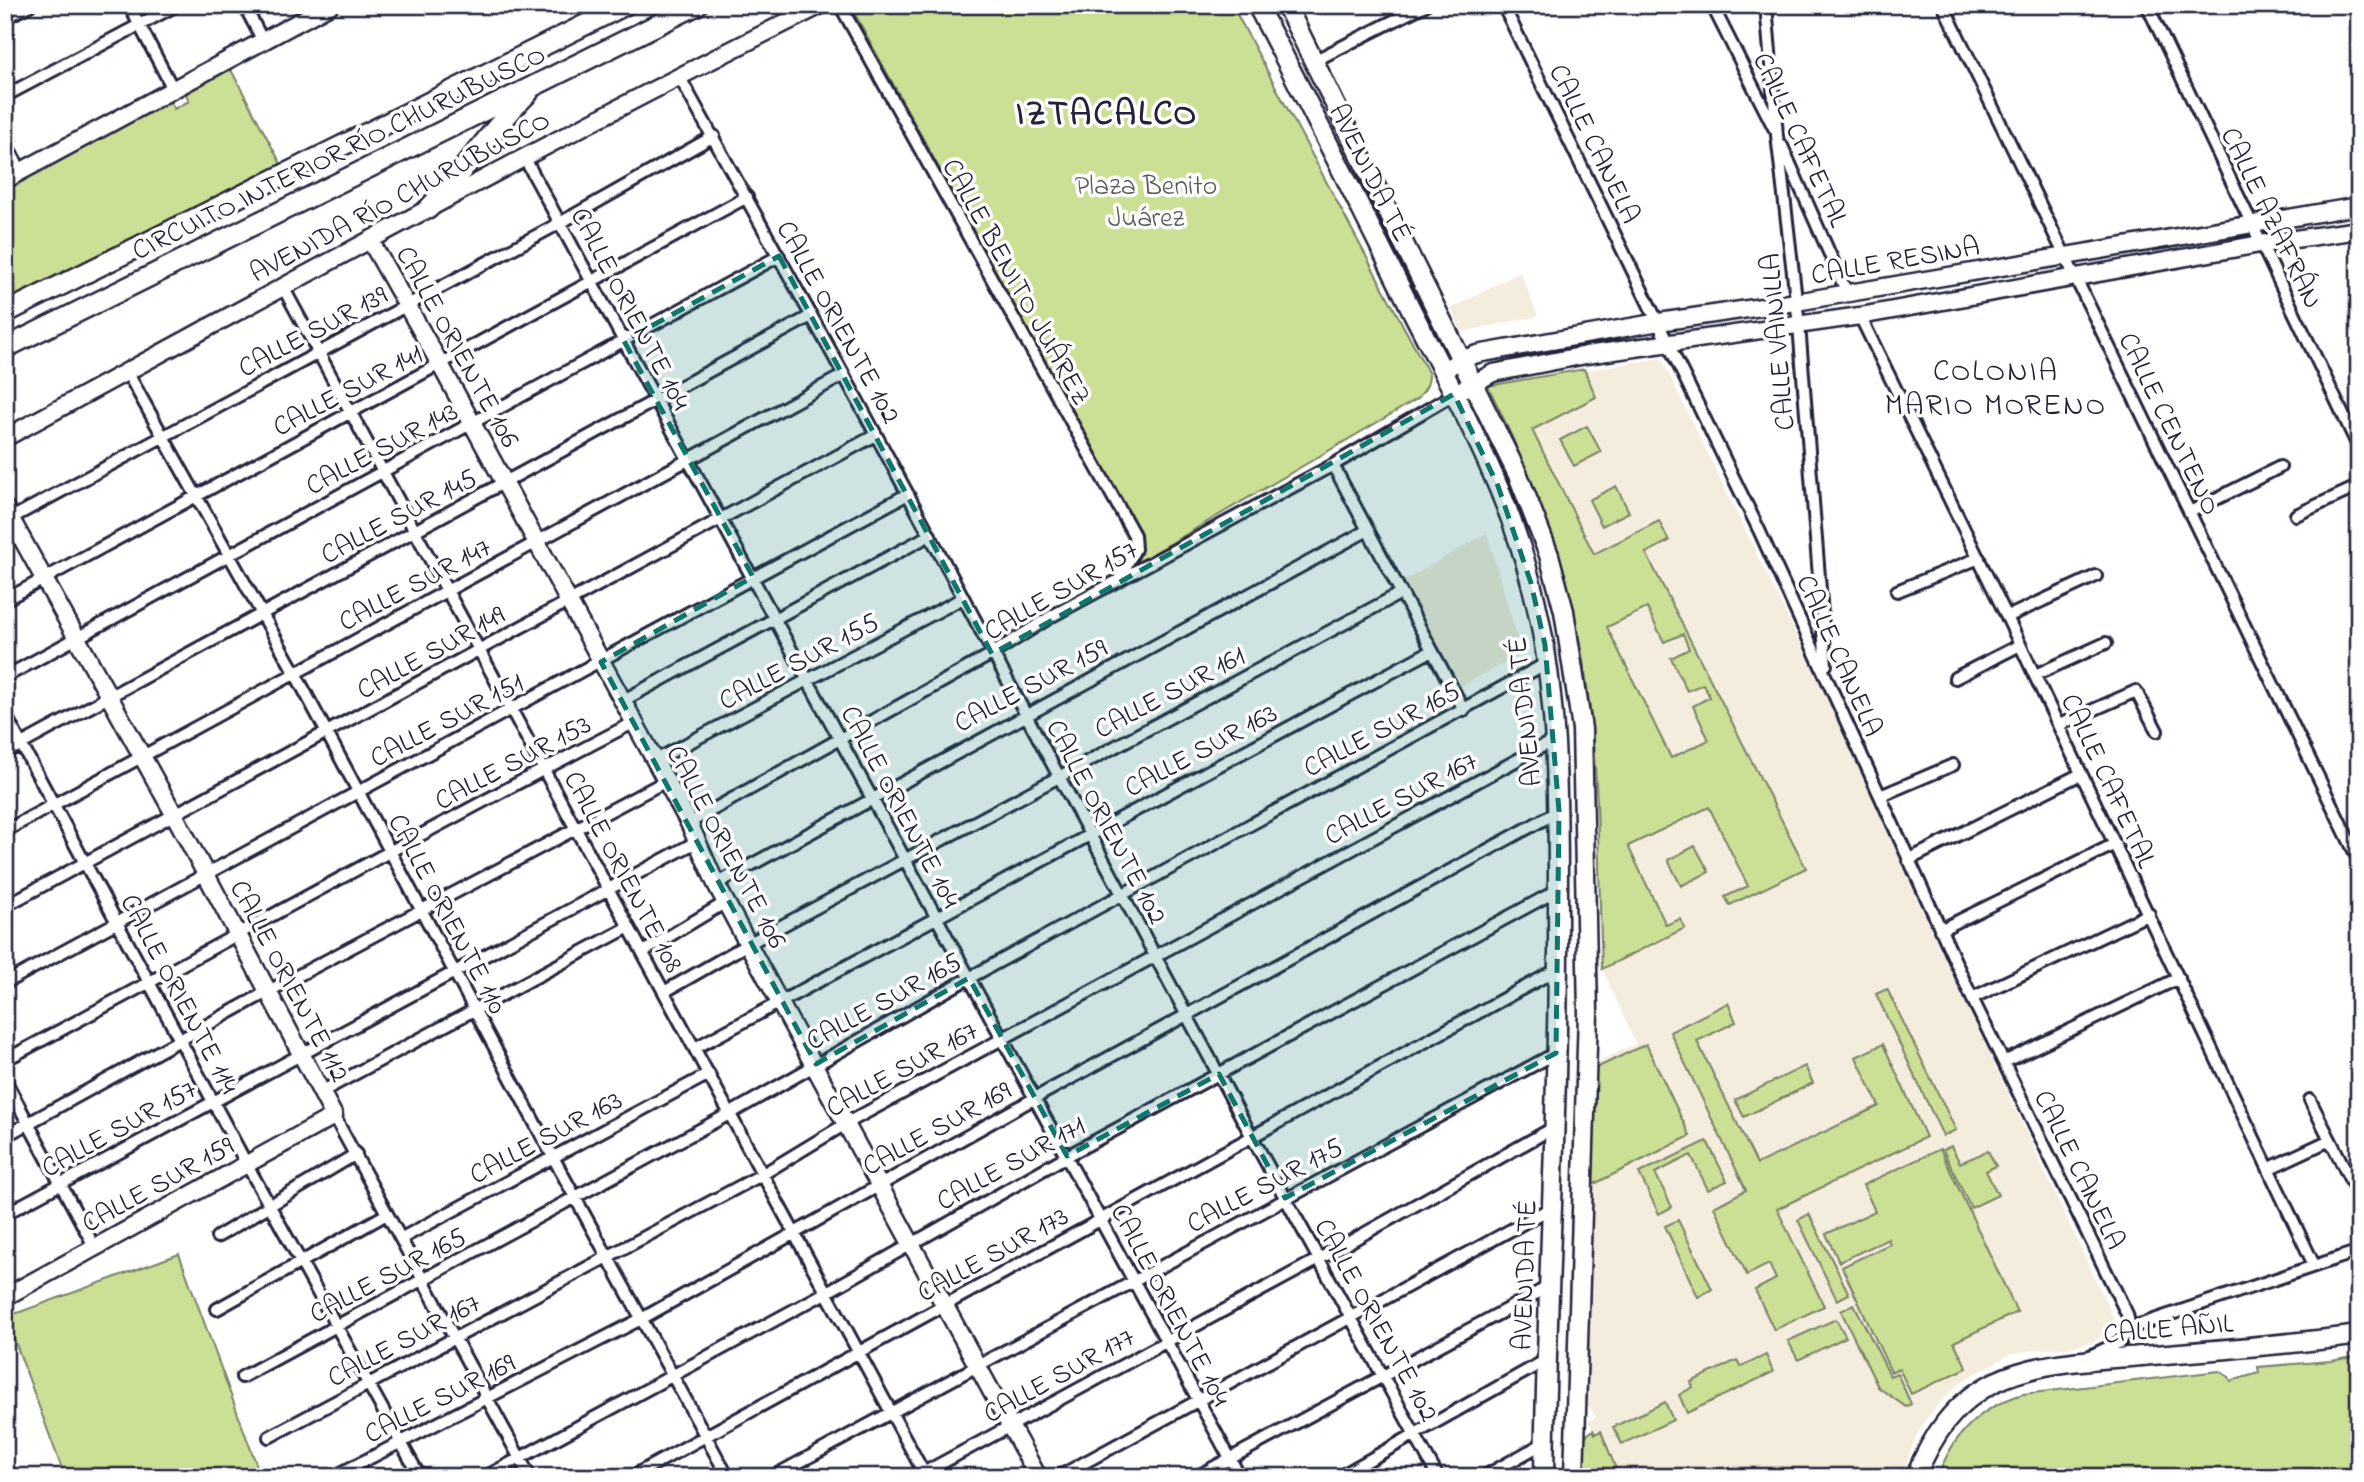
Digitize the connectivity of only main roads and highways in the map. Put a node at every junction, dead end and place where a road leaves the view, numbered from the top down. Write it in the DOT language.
graph roads {
  1 [pos="625,5"];
  2 [pos="696,5"];
  3 [pos="1257,5"];
  4 [pos="1286,5"];
  5 [pos="539,83"];
  6 [pos="428,209"];
  7 [pos="5,313"];
  8 [pos="5,348"];
  9 [pos="2359,1335"];
  10 [pos="1544,1477"];
  11 [pos="1574,1477"];
  12 [pos="1915,1477"];
  1 -- 7 [label="highway, CIRCUITO INTERIOR RÍO CHURUBUSCO"];
  2 -- 5 [label="highway, CIRCUITO INTERIOR RÍO CHURUBUSCO"];
  3 -- 10 [label="main road, AVENIDA TÉ"];
  4 -- 11 [label="main road, AVENIDA TÉ"];
  5 -- 6 [label="highway"];
  5 -- 8 [label="highway, CIRCUITO INTERIOR RÍO CHURUBUSCO"];
  9 -- 12 [label="main road, CALLE AÑIL"];
}
